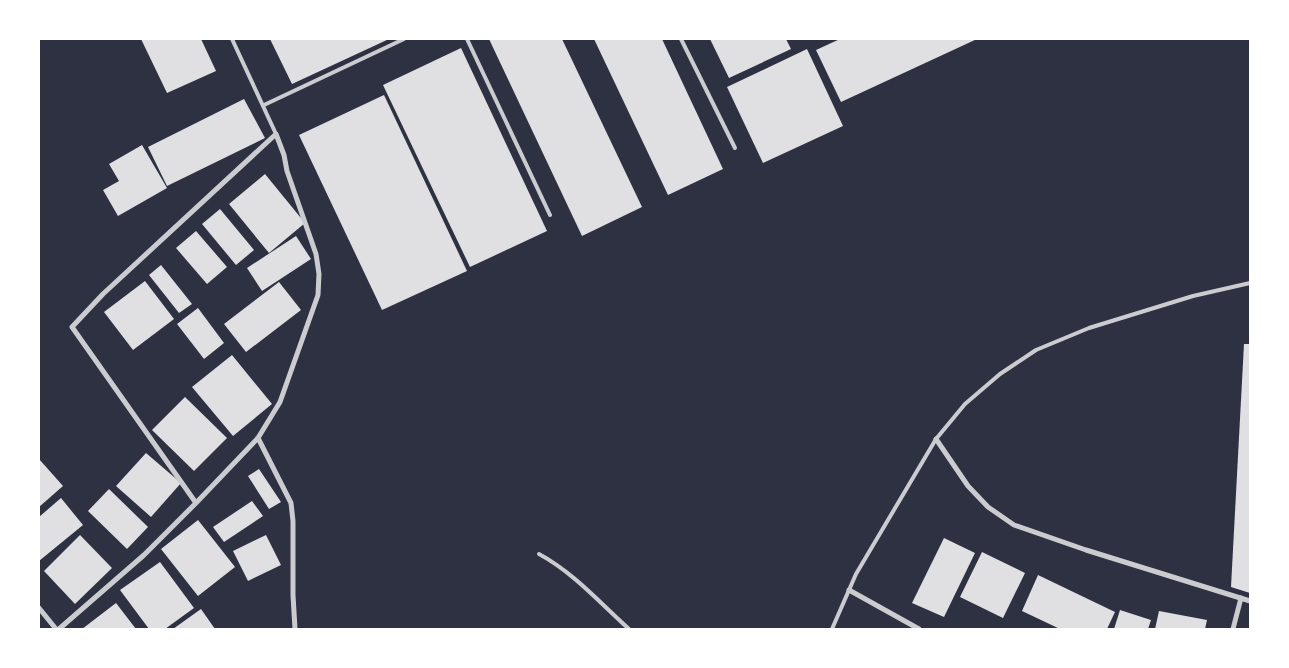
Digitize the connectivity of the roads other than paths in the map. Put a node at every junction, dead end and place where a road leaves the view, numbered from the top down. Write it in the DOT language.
graph roads {
  1 [pos="232,39"];
  2 [pos="404,39"];
  3 [pos="466,39"];
  4 [pos="681,39"];
  5 [pos="264,105"];
  6 [pos="276,134"];
  7 [pos="735,148"];
  8 [pos="550,215"];
  9 [pos="1250,283"];
  10 [pos="258,438"];
  11 [pos="936,439"];
  12 [pos="196,503"];
  13 [pos="539,554"];
  14 [pos="849,590"];
  15 [pos="1240,598"];
  16 [pos="1250,601"];
  17 [pos="39,608"];
  18 [pos="58,629"];
  19 [pos="295,629"];
  20 [pos="629,629"];
  21 [pos="832,629"];
  22 [pos="919,629"];
  23 [pos="1232,629"];
  1 -- 5 [label="lane"];
  2 -- 5 [label="lane"];
  3 -- 8 [label="lane"];
  4 -- 7 [label="lane"];
  5 -- 6 [label="lane"];
  6 -- 10 [label="street"];
  6 -- 12 [label="street"];
  9 -- 11 [label="lane"];
  10 -- 12 [label="street"];
  10 -- 19 [label="street"];
  11 -- 14 [label="lane"];
  11 -- 15 [label="street"];
  12 -- 18 [label="street"];
  13 -- 20 [label="lane"];
  14 -- 21 [label="lane"];
  14 -- 22 [label="street"];
  15 -- 16 [label="street"];
  15 -- 23 [label="street"];
  17 -- 18 [label="street"];
}
